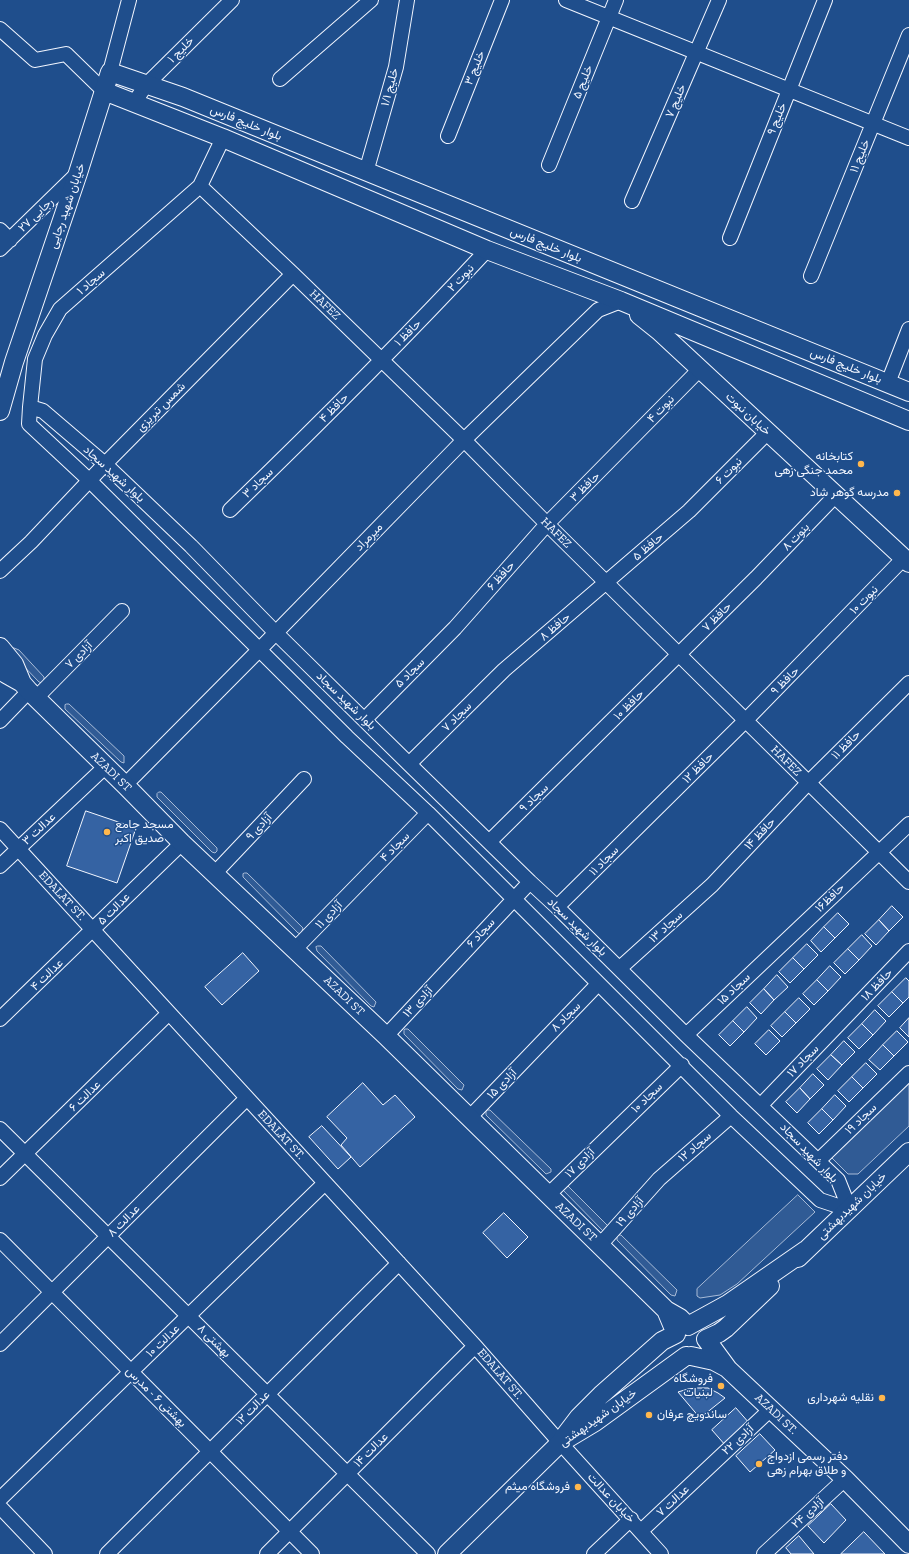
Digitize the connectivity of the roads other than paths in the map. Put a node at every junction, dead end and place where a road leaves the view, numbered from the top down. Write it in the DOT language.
graph roads {
  1 [pos="129,0"];
  2 [pos="232,0"];
  3 [pos="371,0"];
  4 [pos="407,0"];
  5 [pos="502,0"];
  6 [pos="566,0"];
  7 [pos="616,0"];
  8 [pos="719,0"];
  9 [pos="825,0"];
  10 [pos="609,18"];
  11 [pos="0,29"];
  12 [pos="909,35"];
  13 [pos="696,52"];
  14 [pos="110,72"];
  15 [pos="280,79"];
  16 [pos="146,85"];
  17 [pos="789,90"];
  18 [pos="104,91"];
  19 [pos="134,103"];
  20 [pos="873,123"];
  21 [pos="448,136"];
  22 [pos="223,138"];
  23 [pos="909,138"];
  24 [pos="550,164"];
  25 [pos="78,172"];
  26 [pos="366,172"];
  27 [pos="200,186"];
  28 [pos="632,201"];
  29 [pos="0,230"];
  30 [pos="730,238"];
  31 [pos="5,245"];
  32 [pos="487,250"];
  33 [pos="293,274"];
  34 [pos="811,276"];
  35 [pos="629,279"];
  36 [pos="621,301"];
  37 [pos="434,307"];
  38 [pos="909,329"];
  39 [pos="382,360"];
  40 [pos="700,369"];
  41 [pos="888,383"];
  42 [pos="909,392"];
  43 [pos="36,409"];
  44 [pos="0,411"];
  45 [pos="909,421"];
  46 [pos="29,424"];
  47 [pos="768,432"];
  48 [pos="464,440"];
  49 [pos="622,449"];
  50 [pos="286,456"];
  51 [pos="105,464"];
  52 [pos="89,480"];
  53 [pos="836,495"];
  54 [pos="230,510"];
  55 [pos="689,511"];
  56 [pos="547,524"];
  57 [pos="31,542"];
  58 [pos="0,556"];
  59 [pos="907,560"];
  60 [pos="0,571"];
  61 [pos="756,578"];
  62 [pos="606,583"];
  63 [pos="122,611"];
  64 [pos="455,628"];
  65 [pos="275,632"];
  66 [pos="824,641"];
  67 [pos="0,647"];
  68 [pos="260,649"];
  69 [pos="679,655"];
  70 [pos="0,668"];
  71 [pos="504,670"];
  72 [pos="909,682"];
  73 [pos="29,691"];
  74 [pos="364,719"];
  75 [pos="0,721"];
  76 [pos="745,721"];
  77 [pos="579,754"];
  78 [pos="409,764"];
  79 [pos="105,767"];
  80 [pos="304,779"];
  81 [pos="808,783"];
  82 [pos="125,784"];
  83 [pos="428,814"];
  84 [pos="650,815"];
  85 [pos="909,824"];
  86 [pos="0,829"];
  87 [pos="489,842"];
  88 [pos="182,843"];
  89 [pos="18,849"];
  90 [pos="878,852"];
  91 [pos="0,866"];
  92 [pos="214,874"];
  93 [pos="362,880"];
  94 [pos="530,882"];
  95 [pos="909,882"];
  96 [pos="712,885"];
  97 [pos="513,899"];
  98 [pos="557,907"];
  99 [pos="93,930"];
  100 [pos="782,944"];
  101 [pos="295,950"];
  102 [pos="909,952"];
  103 [pos="450,968"];
  104 [pos="620,968"];
  105 [pos="598,984"];
  106 [pos="169,1013"];
  107 [pos="845,1018"];
  108 [pos="0,1019"];
  109 [pos="686,1035"];
  110 [pos="386,1036"];
  111 [pos="534,1049"];
  112 [pos="682,1065"];
  113 [pos="907,1076"];
  114 [pos="247,1098"];
  115 [pos="761,1105"];
  116 [pos="731,1116"];
  117 [pos="469,1118"];
  118 [pos="0,1129"];
  119 [pos="612,1131"];
  120 [pos="909,1152"];
  121 [pos="25,1154"];
  122 [pos="818,1161"];
  123 [pos="0,1178"];
  124 [pos="659,1179"];
  125 [pos="325,1183"];
  126 [pos="548,1196"];
  127 [pos="850,1210"];
  128 [pos="108,1236"];
  129 [pos="0,1240"];
  130 [pos="600,1245"];
  131 [pos="806,1250"];
  132 [pos="399,1263"];
  133 [pos="52,1292"];
  134 [pos="188,1316"];
  135 [pos="682,1330"];
  136 [pos="706,1339"];
  137 [pos="0,1344"];
  138 [pos="475,1346"];
  139 [pos="688,1356"];
  140 [pos="728,1369"];
  141 [pos="131,1372"];
  142 [pos="267,1394"];
  143 [pos="771,1409"];
  144 [pos="560,1443"];
  145 [pos="210,1451"];
  146 [pos="704,1472"];
  147 [pos="347,1474"];
  148 [pos="845,1479"];
  149 [pos="0,1500"];
  150 [pos="0,1508"];
  151 [pos="631,1519"];
  152 [pos="290,1531"];
  153 [pos="641,1531"];
  154 [pos="909,1544"];
  155 [pos="909,1547"];
  156 [pos="768,1550"];
  157 [pos="46,1554"];
  158 [pos="107,1554"];
  159 [pos="267,1554"];
  160 [pos="312,1554"];
  161 [pos="428,1554"];
  162 [pos="448,1554"];
  163 [pos="594,1554"];
  164 [pos="661,1554"];
  165 [pos="902,1554"];
  1 -- 14 [label="street, خیابان شهید رجایی"];
  2 -- 16 [label="street, خلیج ۱"];
  3 -- 15 [label="street"];
  4 -- 26 [label="street, خلیج ۱/۱"];
  5 -- 21 [label="street, خلیج ۳"];
  6 -- 10 [label="street"];
  7 -- 10 [label="street, خلیج ۵"];
  8 -- 13 [label="street, خلیج ۷"];
  9 -- 17 [label="street, خلیج ۹"];
  10 -- 13 [label="street"];
  10 -- 24 [label="street, خلیج ۵"];
  11 -- 18 [label="street"];
  12 -- 20 [label="street, خلیج ۱۱"];
  13 -- 17 [label="street"];
  13 -- 28 [label="street, خلیج ۷"];
  14 -- 16 [label="main road, بلوار خلیج فارس"];
  14 -- 18 [label="main road, خیابان شهید رجایی"];
  16 -- 19 [label="street, خلیج ۱"];
  16 -- 26 [label="main road, بلوار خلیج فارس"];
  17 -- 20 [label="street"];
  17 -- 30 [label="street, خلیج ۹"];
  18 -- 19 [label="main road"];
  18 -- 25 [label="main road, خیابان شهید رجایی"];
  19 -- 22 [label="main road"];
  20 -- 23 [label="street"];
  20 -- 34 [label="street, خلیج ۱۱"];
  22 -- 27 [label="street"];
  22 -- 32 [label="main road"];
  25 -- 31 [label="street, رجایی ۲۷"];
  25 -- 44 [label="main road, خیابان شهید رجایی"];
  26 -- 35 [label="main road, بلوار خلیج فارس"];
  27 -- 33 [label="street, HAFEZ"];
  27 -- 43 [label="street, سجاد ۱"];
  29 -- 31 [label="street"];
  32 -- 36 [label="main road"];
  32 -- 37 [label="street, نبوت ۲"];
  33 -- 39 [label="street, HAFEZ"];
  33 -- 51 [label="street, شمس تبریزی"];
  35 -- 36 [label="main road"];
  35 -- 41 [label="main road, بلوار خلیج فارس"];
  36 -- 40 [label="main road, خیابان نبوت"];
  36 -- 45 [label="main road"];
  36 -- 48 [label="street, میرمراد"];
  37 -- 39 [label="street, حافظ ۱"];
  38 -- 41 [label="street"];
  39 -- 48 [label="street, HAFEZ"];
  39 -- 50 [label="street, حافظ ۴"];
  40 -- 47 [label="main road, خیابان نبوت"];
  40 -- 49 [label="street, نبوت ۴"];
  41 -- 42 [label="main road, بلوار خلیج فارس"];
  43 -- 46 [label="street, سجاد ۱"];
  43 -- 51 [label="street, بلوار شهید سجاد"];
  46 -- 52 [label="street, بلوار شهید سجاد"];
  47 -- 53 [label="main road, خیابان نبوت"];
  47 -- 55 [label="street, نبوت ۶"];
  48 -- 56 [label="street, HAFEZ"];
  48 -- 65 [label="street, میرمراد"];
  49 -- 56 [label="street, حافظ ۳"];
  50 -- 54 [label="street, سجاد ۳"];
  51 -- 52 [label="street, شمس تبریزی"];
  51 -- 65 [label="street, بلوار شهید سجاد"];
  52 -- 57 [label="street, شمس تبریزی"];
  52 -- 68 [label="street, بلوار شهید سجاد"];
  53 -- 59 [label="main road, خیابان نبوت"];
  53 -- 61 [label="street, بنوت ۸"];
  55 -- 62 [label="street, حافظ ۵"];
  56 -- 62 [label="street, HAFEZ"];
  56 -- 64 [label="street, حافظ ۶"];
  57 -- 58 [label="street"];
  57 -- 60 [label="street, شمس تبریزی"];
  59 -- 66 [label="street, نبوت ۱۰"];
  61 -- 69 [label="street, حافظ ۷"];
  62 -- 69 [label="street, HAFEZ"];
  62 -- 71 [label="street, حافظ ۸"];
  63 -- 73 [label="street, آزادی ۷"];
  64 -- 74 [label="street, سجاد ۵"];
  65 -- 68 [label="street, میرمراد"];
  65 -- 74 [label="street, بلوار شهید سجاد"];
  66 -- 76 [label="street, حافظ ۹"];
  67 -- 73 [label="main road"];
  68 -- 82 [label="street, میرمراد"];
  68 -- 83 [label="street, بلوار شهید سجاد"];
  69 -- 76 [label="street, HAFEZ"];
  69 -- 77 [label="street, حافظ ۱۰"];
  70 -- 73 [label="main road"];
  71 -- 78 [label="street, سجاد ۷"];
  72 -- 81 [label="street, حافظ ۱۱"];
  73 -- 75 [label="street, آزادی ۷"];
  73 -- 79 [label="main road, AZADI ST"];
  74 -- 78 [label="street, بلوار شهید سجاد"];
  76 -- 81 [label="street, HAFEZ"];
  76 -- 84 [label="street, حافظ ۱۲"];
  77 -- 87 [label="street, سجاد ۹"];
  78 -- 87 [label="street, بلوار شهید سجاد"];
  79 -- 82 [label="main road, AZADI ST"];
  79 -- 89 [label="street, عدالت ۳"];
  80 -- 92 [label="street, آزادی ۹"];
  81 -- 90 [label="street, HAFEZ"];
  81 -- 96 [label="street, حافظ ۱۴"];
  82 -- 88 [label="main road, AZADI ST"];
  83 -- 93 [label="street, سجاد ۴"];
  83 -- 97 [label="street, بلوار شهید سجاد"];
  84 -- 98 [label="street, سجاد ۱۱"];
  85 -- 90 [label="street, حافظ۱۶"];
  86 -- 89 [label="street, EDALAT ST."];
  87 -- 94 [label="street, بلوار شهید سجاد"];
  88 -- 92 [label="main road, AZADI ST"];
  88 -- 99 [label="street, عدالت ۵"];
  89 -- 91 [label="street, عدالت ۳"];
  89 -- 99 [label="street, EDALAT ST."];
  90 -- 95 [label="street, HAFEZ"];
  90 -- 100 [label="street, حافظ۱۶"];
  92 -- 101 [label="main road, AZADI ST"];
  93 -- 101 [label="street, آزادی ۱۱"];
  94 -- 97 [label="street, سجاد ۶"];
  94 -- 98 [label="street, بلوار شهید سجاد"];
  96 -- 104 [label="street, سجاد ۱۳"];
  97 -- 103 [label="street, سجاد ۶"];
  97 -- 105 [label="street, بلوار شهید سجاد"];
  98 -- 104 [label="street, بلوار شهید سجاد"];
  99 -- 106 [label="street, EDALAT ST."];
  99 -- 108 [label="street, عدالت ۴"];
  100 -- 109 [label="street, سجاد ۱۵"];
  101 -- 110 [label="main road, AZADI ST"];
  102 -- 107 [label="street, حافظ ۱۸"];
  103 -- 110 [label="street, آزادی ۱۳"];
  104 -- 109 [label="street, بلوار شهید سجاد"];
  105 -- 111 [label="street, سجاد ۸"];
  105 -- 112 [label="street, بلوار شهید سجاد"];
  106 -- 114 [label="street, EDALAT ST."];
  106 -- 121 [label="street, عدالت ۶"];
  107 -- 115 [label="street, سجاد ۱۷"];
  109 -- 115 [label="street, بلوار شهید سجاد"];
  110 -- 117 [label="main road, AZADI ST"];
  111 -- 117 [label="street, آزادی ۱۵"];
  112 -- 116 [label="street, بلوار شهید سجاد"];
  112 -- 119 [label="street, سجاد ۱۰"];
  113 -- 122 [label="street, سجاد ۱۹"];
  114 -- 125 [label="street, EDALAT ST."];
  114 -- 128 [label="street, عدالت ۸"];
  115 -- 122 [label="street, بلوار شهید سجاد"];
  116 -- 124 [label="street, سجاد ۱۲"];
  116 -- 127 [label="street, بلوار شهید سجاد"];
  117 -- 126 [label="main road, AZADI ST"];
  118 -- 121 [label="street, بهشتی ۸"];
  119 -- 126 [label="street, آزادی ۱۷"];
  120 -- 127 [label="main road, خیابان شهیدبهشتی"];
  121 -- 123 [label="street, عدالت ۶"];
  121 -- 128 [label="street, بهشتی ۸"];
  122 -- 127 [label="street, بلوار شهید سجاد"];
  124 -- 130 [label="street, آزادی ۱۹"];
  125 -- 132 [label="street, EDALAT ST."];
  125 -- 134 [label="street, عدالت ۱۰"];
  126 -- 130 [label="main road, AZADI ST"];
  127 -- 131 [label="main road, خیابان شهیدبهشتی"];
  128 -- 133 [label="street, عدالت ۸"];
  128 -- 134 [label="street, بهشتی ۸"];
  129 -- 133 [label="street, بهشتی ۶ - مدرس"];
  130 -- 135 [label="main road, AZADI ST"];
  131 -- 135 [label="main road"];
  131 -- 136 [label="main road, خیابان شهیدبهشتی"];
  132 -- 138 [label="street, EDALAT ST."];
  132 -- 142 [label="street, عدالت ۱۲"];
  133 -- 137 [label="street, عدالت ۸"];
  133 -- 141 [label="street, بهشتی ۶ - مدرس"];
  134 -- 141 [label="street, عدالت ۱۰"];
  134 -- 142 [label="street, بهشتی ۸"];
  135 -- 136 [label="main road"];
  135 -- 139 [label="main road"];
  135 -- 144 [label="main road"];
  136 -- 139 [label="main road"];
  136 -- 140 [label="main road"];
  138 -- 144 [label="street, EDALAT ST."];
  138 -- 147 [label="street, عدالت ۱۴"];
  139 -- 140 [label="main road"];
  139 -- 144 [label="main road, خیابان شهیدبهشتی"];
  140 -- 143 [label="main road, AZADI ST."];
  141 -- 145 [label="street, بهشتی ۶ - مدرس"];
  141 -- 149 [label="street, عدالت ۱۰"];
  142 -- 145 [label="street, عدالت ۱۲"];
  142 -- 147 [label="street, بهشتی ۸"];
  143 -- 146 [label="street, آزادی ۲۲"];
  143 -- 148 [label="main road, AZADI ST."];
  144 -- 151 [label="street, خیابان عدالت"];
  144 -- 162 [label="main road, خیابان شهیدبهشتی"];
  145 -- 152 [label="street, بهشتی ۶ - مدرس"];
  145 -- 158 [label="street, عدالت ۱۲"];
  146 -- 153 [label="street, عدالت ۷"];
  147 -- 152 [label="street, عدالت ۱۴"];
  147 -- 161 [label="street, بهشتی ۸"];
  148 -- 154 [label="main road, AZADI ST."];
  148 -- 156 [label="street, آزادی ۲۴"];
  150 -- 157 [label="street"];
  151 -- 153 [label="street, خیابان عدالت"];
  151 -- 163 [label="street"];
  152 -- 159 [label="street, عدالت ۱۴"];
  152 -- 160 [label="street, بهشتی ۶ - مدرس"];
  153 -- 164 [label="street, خیابان عدالت"];
  155 -- 165 [label="street"];
}
